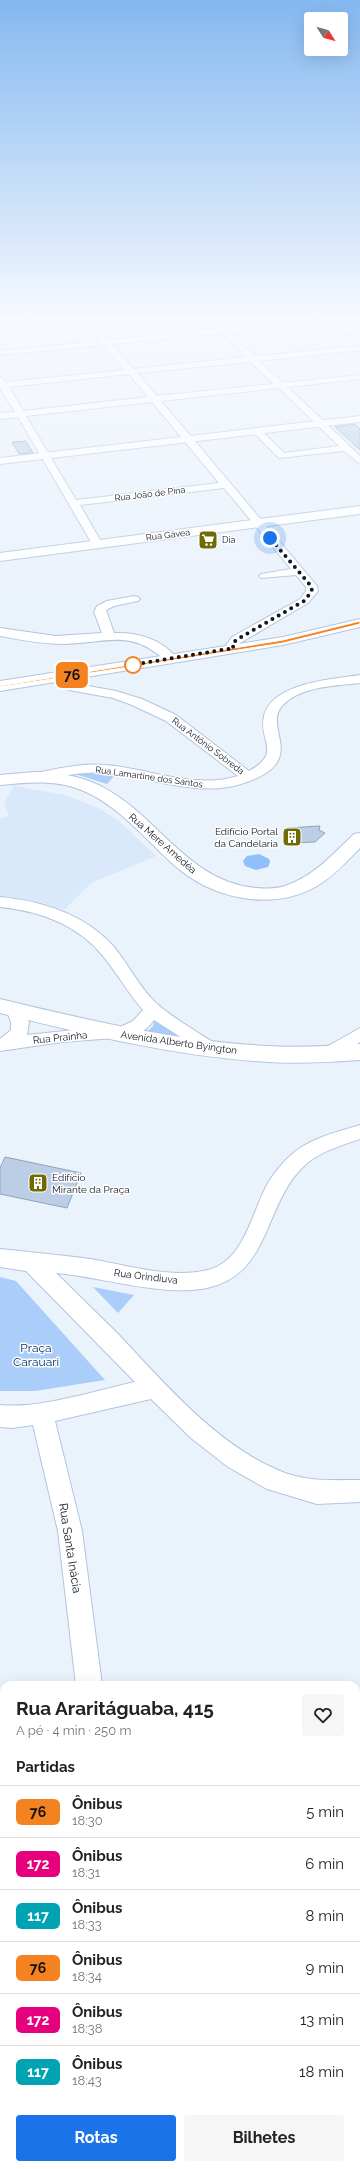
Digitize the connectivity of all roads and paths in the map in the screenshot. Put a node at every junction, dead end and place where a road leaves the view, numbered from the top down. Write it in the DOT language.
graph roads {
  1 [pos="24,420"];
  2 [pos="172,420"];
  3 [pos="318,420"];
  4 [pos="348,420"];
  5 [pos="321,423"];
  6 [pos="257,431"];
  7 [pos="187,439"];
  8 [pos="347,448"];
  9 [pos="46,456"];
  10 [pos="0,461"];
  11 [pos="360,461"];
  12 [pos="225,485"];
  13 [pos="75,503"];
  14 [pos="360,510"];
  15 [pos="257,524"];
  16 [pos="98,544"];
  17 [pos="0,557"];
  18 [pos="298,571"];
  19 [pos="265,576"];
  20 [pos="134,599"];
  21 [pos="360,623"];
  22 [pos="0,632"];
  23 [pos="109,636"];
  24 [pos="234,648"];
  25 [pos="171,659"];
  26 [pos="55,677"];
  27 [pos="360,679"];
  28 [pos="0,686"];
  29 [pos="40,776"];
  30 [pos="248,777"];
  31 [pos="0,780"];
  32 [pos="360,838"];
  33 [pos="0,902"];
  34 [pos="7,1008"];
  35 [pos="153,1009"];
  36 [pos="116,1033"];
  37 [pos="360,1034"];
  38 [pos="4,1044"];
  39 [pos="210,1048"];
  40 [pos="360,1052"];
  41 [pos="327,1055"];
  42 [pos="360,1132"];
  43 [pos="0,1258"];
  44 [pos="30,1262"];
  45 [pos="87,1268"];
  46 [pos="64,1294"];
  47 [pos="154,1388"];
  48 [pos="42,1413"];
  49 [pos="4,1421"];
  50 [pos="360,1491"];
  51 [pos="89,1681"];
  1 -- 9 [label="street"];
  2 -- 7 [label="street"];
  3 -- 5 [label="street"];
  4 -- 5 [label="street"];
  5 -- 6 [label="street"];
  5 -- 8 [label="street"];
  6 -- 7 [label="street"];
  6 -- 8 [label="street"];
  7 -- 9 [label="street"];
  7 -- 12 [label="street"];
  8 -- 11 [label="street"];
  9 -- 10 [label="street"];
  9 -- 13 [label="street"];
  12 -- 13 [label="street, Rua João de Pina"];
  12 -- 15 [label="street"];
  13 -- 16 [label="street"];
  14 -- 15 [label="street, Rua Gávea"];
  15 -- 16 [label="street, Rua Gávea"];
  15 -- 18 [label="street"];
  16 -- 17 [label="street, Rua Gávea"];
  18 -- 19 [label="street"];
  18 -- 24 [label="street"];
  20 -- 23 [label="street"];
  21 -- 24 [label="street"];
  22 -- 23 [label="street"];
  23 -- 25 [label="street"];
  24 -- 25 [label="street"];
  25 -- 26 [label="street"];
  26 -- 28 [label="street"];
  26 -- 30 [label="street, Rua Antônio Sobreda"];
  27 -- 30 [label="street, Rua Lamartine dos Santos"];
  29 -- 30 [label="street, Rua Lamartine dos Santos"];
  29 -- 31 [label="street, Rua Mere Amedéa"];
  29 -- 32 [label="street, Rua Mere Amedéa"];
  33 -- 35 [label="street"];
  34 -- 36 [label="street, Avenida Alberto Byington"];
  34 -- 38 [label="street, Rua Prainha"];
  35 -- 36 [label="street, Rua Prainha"];
  35 -- 39 [label="street"];
  36 -- 38 [label="street, Rua Prainha"];
  36 -- 39 [label="street, Avenida Alberto Byington"];
  37 -- 41 [label="street"];
  39 -- 41 [label="street, Avenida Alberto Byington"];
  40 -- 41 [label="street, Avenida Alberto Byington"];
  42 -- 45 [label="street, Rua Orindiuva"];
  43 -- 44 [label="street"];
  44 -- 45 [label="street, Rua Orindiuva"];
  44 -- 46 [label="street"];
  45 -- 46 [label="street"];
  46 -- 47 [label="street"];
  47 -- 48 [label="street"];
  47 -- 50 [label="street"];
  48 -- 49 [label="street"];
  48 -- 51 [label="street, Rua Santa Inácia"];
}
